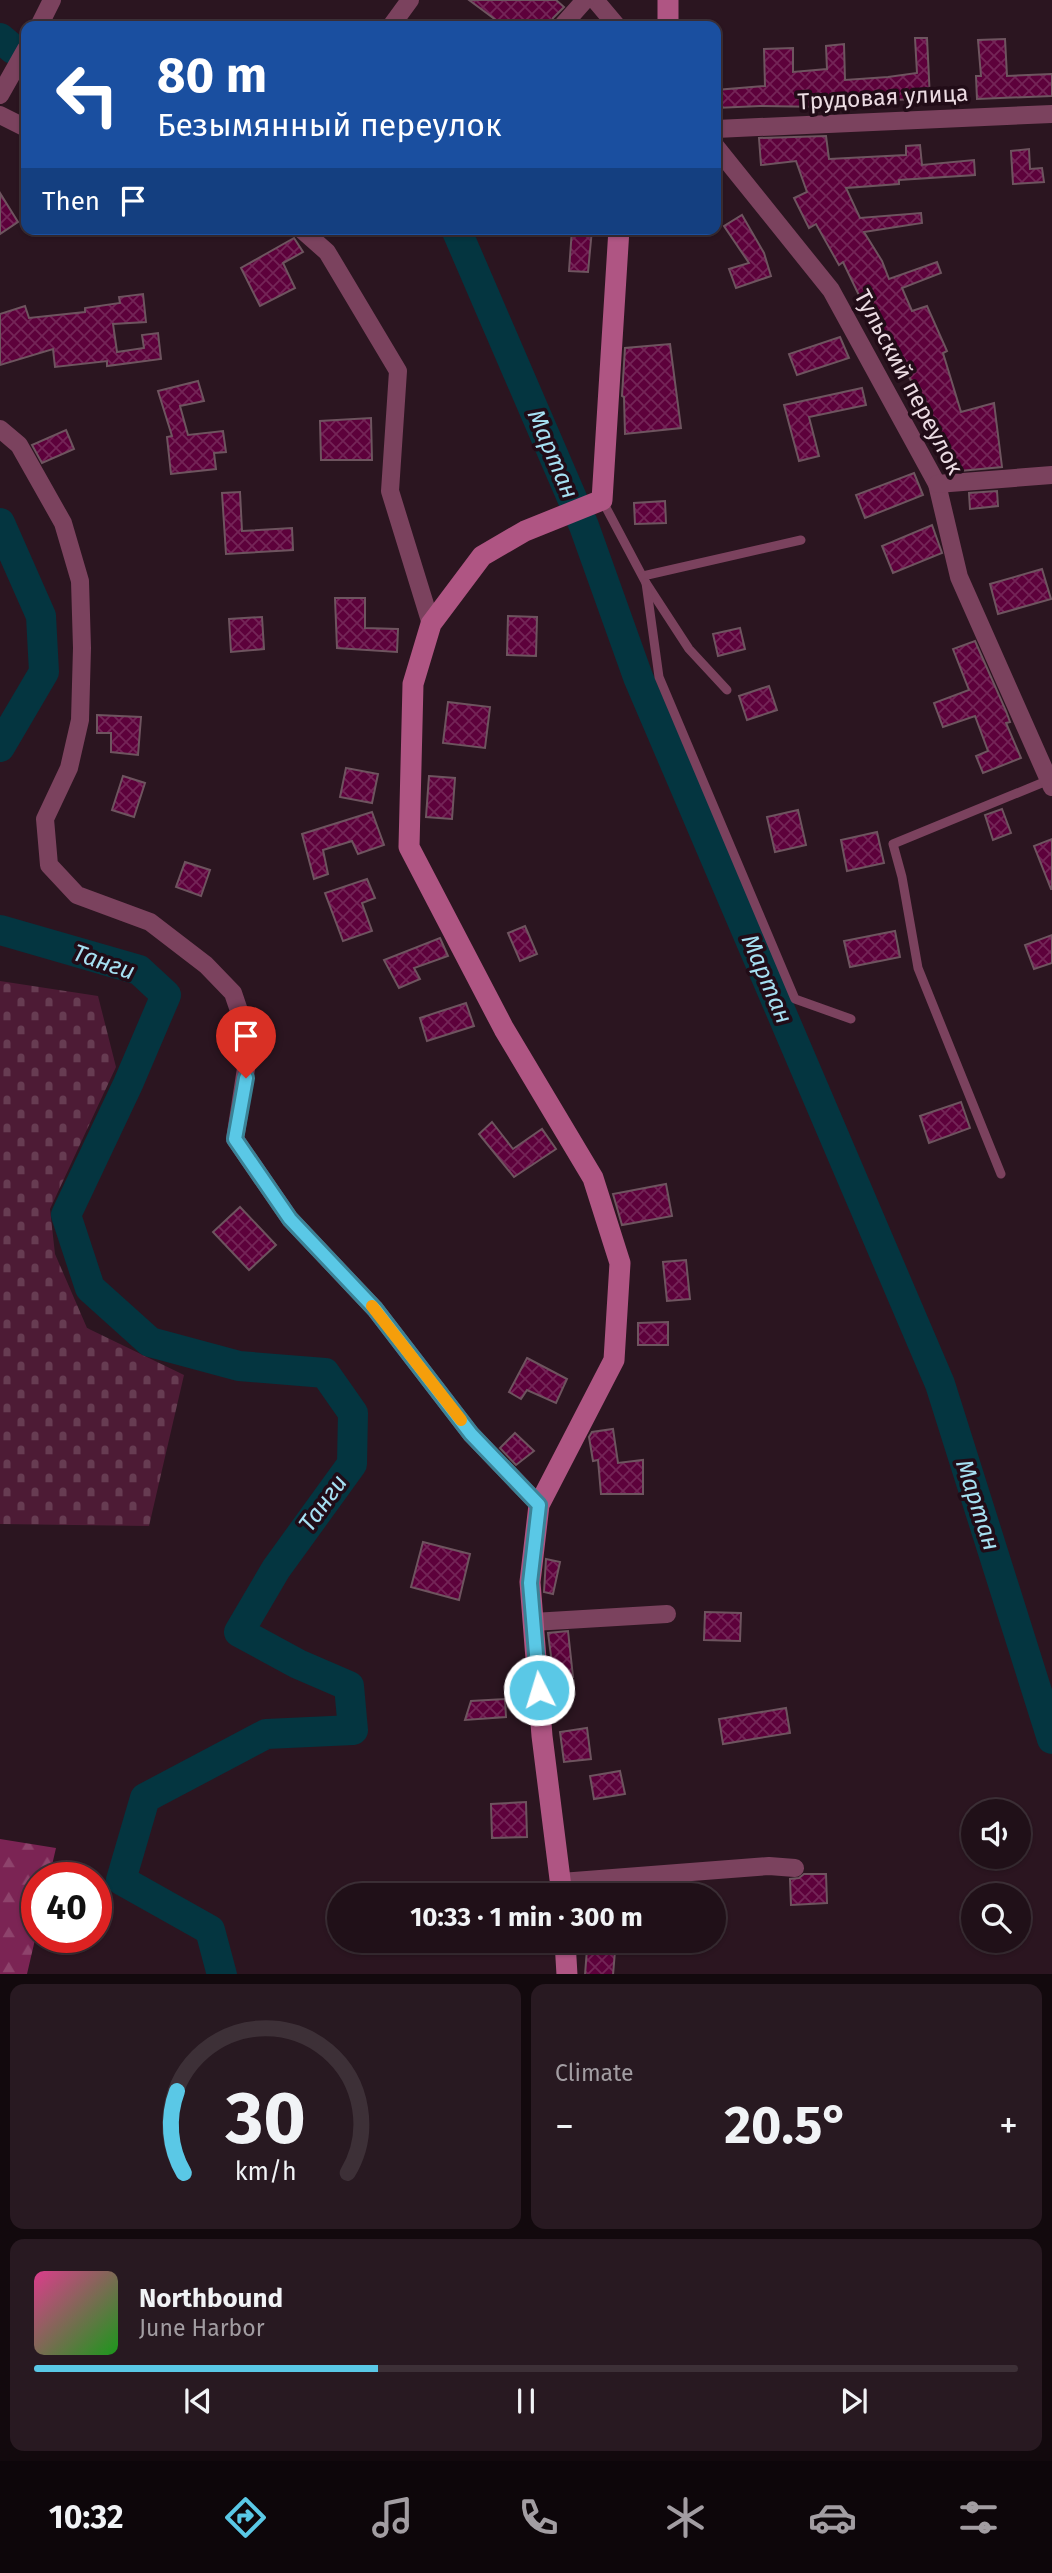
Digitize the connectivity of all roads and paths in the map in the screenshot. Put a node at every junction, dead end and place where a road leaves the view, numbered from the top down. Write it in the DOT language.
graph roads {
  1 [pos="52,0"];
  2 [pos="410,0"];
  3 [pos="584,0"];
  4 [pos="595,0"];
  5 [pos="667,0"];
  6 [pos="42,21"];
  7 [pos="394,21"];
  8 [pos="566,21"];
  9 [pos="613,21"];
  10 [pos="668,21"];
  11 [pos="21,57"];
  12 [pos="0,95"];
  13 [pos="1052,114"];
  14 [pos="0,115"];
  15 [pos="21,126"];
  16 [pos="721,129"];
  17 [pos="721,153"];
  18 [pos="308,235"];
  19 [pos="619,235"];
  20 [pos="0,429"];
  21 [pos="1052,475"];
  22 [pos="937,484"];
  23 [pos="602,500"];
  24 [pos="801,540"];
  25 [pos="645,580"];
  26 [pos="431,624"];
  27 [pos="727,690"];
  28 [pos="1050,784"];
  29 [pos="851,1019"];
  30 [pos="1001,1174"];
  31 [pos="539,1505"];
  32 [pos="667,1614"];
  33 [pos="533,1622"];
  34 [pos="795,1868"];
  35 [pos="560,1883"];
  36 [pos="615,1883"];
  37 [pos="566,1953"];
  38 [pos="567,1974"];
  1 -- 6 [label="street"];
  2 -- 7 [label="street"];
  3 -- 8 [label="street"];
  4 -- 9 [label="street"];
  5 -- 10 [label="street"];
  11 -- 12 [label="street"];
  13 -- 16 [label="street, Трудовая улица"];
  14 -- 15 [label="street"];
  17 -- 22 [label="street, Тульский переулок"];
  18 -- 26 [label="street"];
  19 -- 23 [label="street"];
  20 -- 31 [label="street"];
  21 -- 22 [label="street"];
  22 -- 28 [label="street, Тульский переулок"];
  23 -- 25 [label="lane"];
  23 -- 26 [label="street"];
  24 -- 25 [label="lane"];
  25 -- 27 [label="lane"];
  25 -- 29 [label="lane"];
  26 -- 31 [label="street"];
  28 -- 30 [label="lane"];
  31 -- 33 [label="street"];
  32 -- 33 [label="street"];
  33 -- 35 [label="street"];
  34 -- 36 [label="street"];
  37 -- 38 [label="street"];
}
